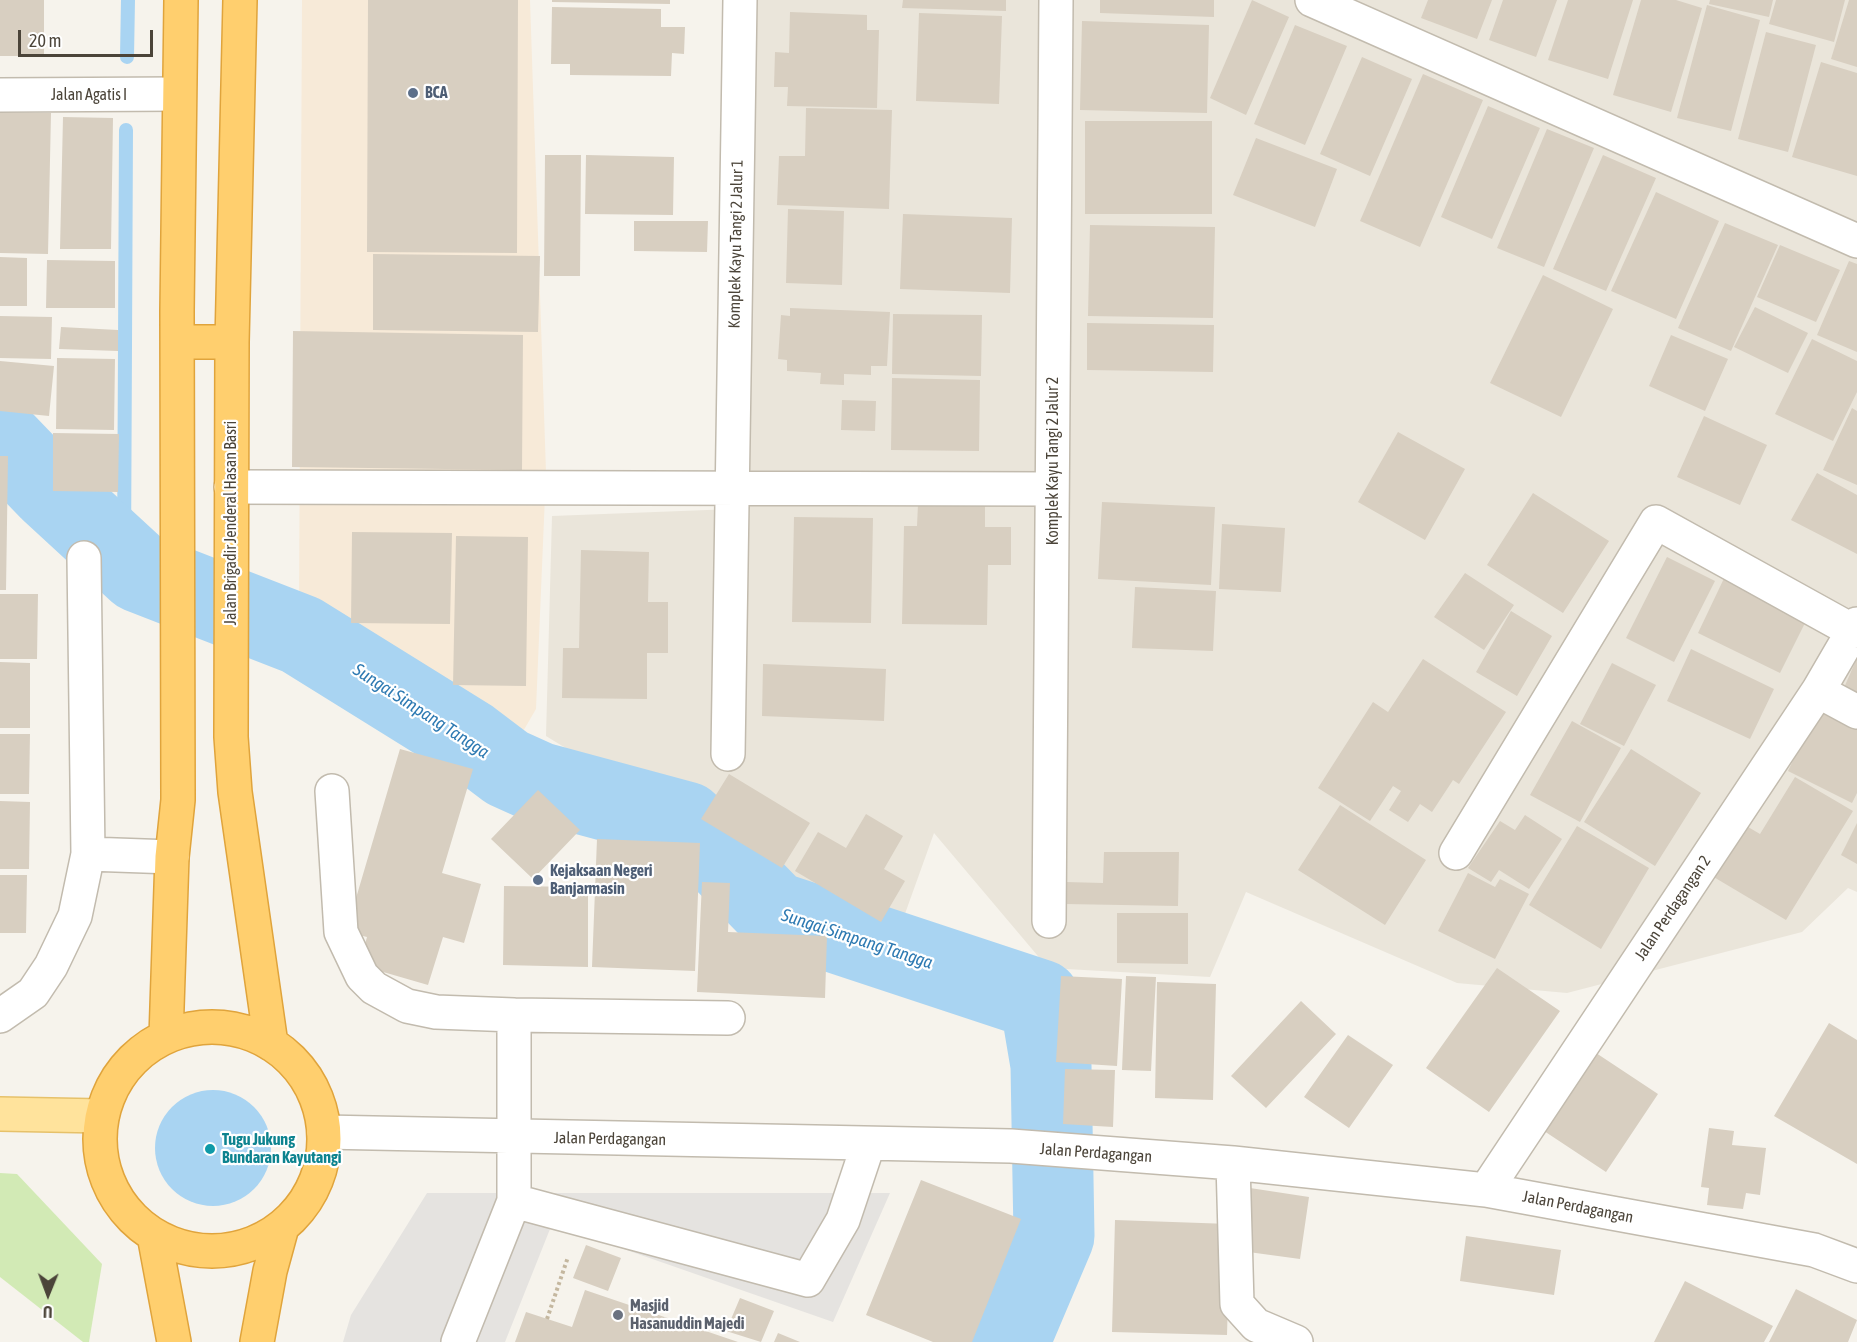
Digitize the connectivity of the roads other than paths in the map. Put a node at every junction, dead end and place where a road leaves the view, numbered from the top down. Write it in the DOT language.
graph roads {
  1 [pos="181,0"];
  2 [pos="240,0"];
  3 [pos="740,0"];
  4 [pos="1056,0"];
  5 [pos="1312,0"];
  6 [pos="179,94"];
  7 [pos="0,95"];
  8 [pos="1857,241"];
  9 [pos="178,342"];
  10 [pos="232,342"];
  11 [pos="231,487"];
  12 [pos="732,488"];
  13 [pos="1052,489"];
  14 [pos="84,558"];
  15 [pos="1855,628"];
  16 [pos="1818,691"];
  17 [pos="1857,712"];
  18 [pos="728,754"];
  19 [pos="332,790"];
  20 [pos="1456,853"];
  21 [pos="88,854"];
  22 [pos="172,857"];
  23 [pos="1049,921"];
  24 [pos="514,1015"];
  25 [pos="0,1016"];
  26 [pos="728,1018"];
  27 [pos="166,1037"];
  28 [pos="271,1044"];
  29 [pos="0,1114"];
  30 [pos="102,1116"];
  31 [pos="324,1132"];
  32 [pos="515,1136"];
  33 [pos="868,1145"];
  34 [pos="1233,1163"];
  35 [pos="1486,1190"];
  36 [pos="514,1201"];
  37 [pos="282,1227"];
  38 [pos="154,1235"];
  39 [pos="1857,1266"];
  40 [pos="174,1342"];
  41 [pos="256,1342"];
  42 [pos="458,1342"];
  43 [pos="1296,1342"];
  1 -- 6 [label="highway"];
  2 -- 10 [label="highway, Jalan Brigadir Jenderal Hasan Basri"];
  3 -- 12 [label="street, Komplek Kayu Tangi 2 Jalur 1"];
  4 -- 13 [label="street, Komplek Kayu Tangi 2 Jalur 2"];
  5 -- 8 [label="street"];
  6 -- 7 [label="street, Jalan Agatis I"];
  6 -- 9 [label="highway"];
  9 -- 10 [label="highway"];
  9 -- 22 [label="highway"];
  10 -- 11 [label="highway, Jalan Brigadir Jenderal Hasan Basri"];
  11 -- 12 [label="street"];
  11 -- 28 [label="highway, Jalan Brigadir Jenderal Hasan Basri"];
  12 -- 13 [label="street"];
  12 -- 18 [label="street, Komplek Kayu Tangi 2 Jalur 1"];
  13 -- 23 [label="street, Komplek Kayu Tangi 2 Jalur 2"];
  14 -- 21 [label="street"];
  15 -- 16 [label="street, Jalan Perdagangan 2"];
  15 -- 20 [label="street"];
  16 -- 17 [label="street"];
  16 -- 35 [label="street, Jalan Perdagangan 2"];
  19 -- 24 [label="street"];
  21 -- 22 [label="street"];
  21 -- 25 [label="street"];
  22 -- 27 [label="highway"];
  24 -- 26 [label="street"];
  24 -- 32 [label="street"];
  27 -- 28 [label="highway"];
  27 -- 30 [label="highway"];
  28 -- 31 [label="highway"];
  29 -- 30 [label="main road"];
  30 -- 38 [label="highway"];
  31 -- 32 [label="street, Jalan Perdagangan"];
  31 -- 37 [label="highway"];
  32 -- 33 [label="street, Jalan Perdagangan"];
  32 -- 36 [label="street"];
  33 -- 34 [label="street, Jalan Perdagangan"];
  33 -- 36 [label="street"];
  34 -- 35 [label="street, Jalan Perdagangan"];
  34 -- 43 [label="street"];
  35 -- 39 [label="street, Jalan Perdagangan"];
  36 -- 42 [label="street"];
  37 -- 38 [label="highway"];
  37 -- 41 [label="highway"];
  38 -- 40 [label="highway"];
}
